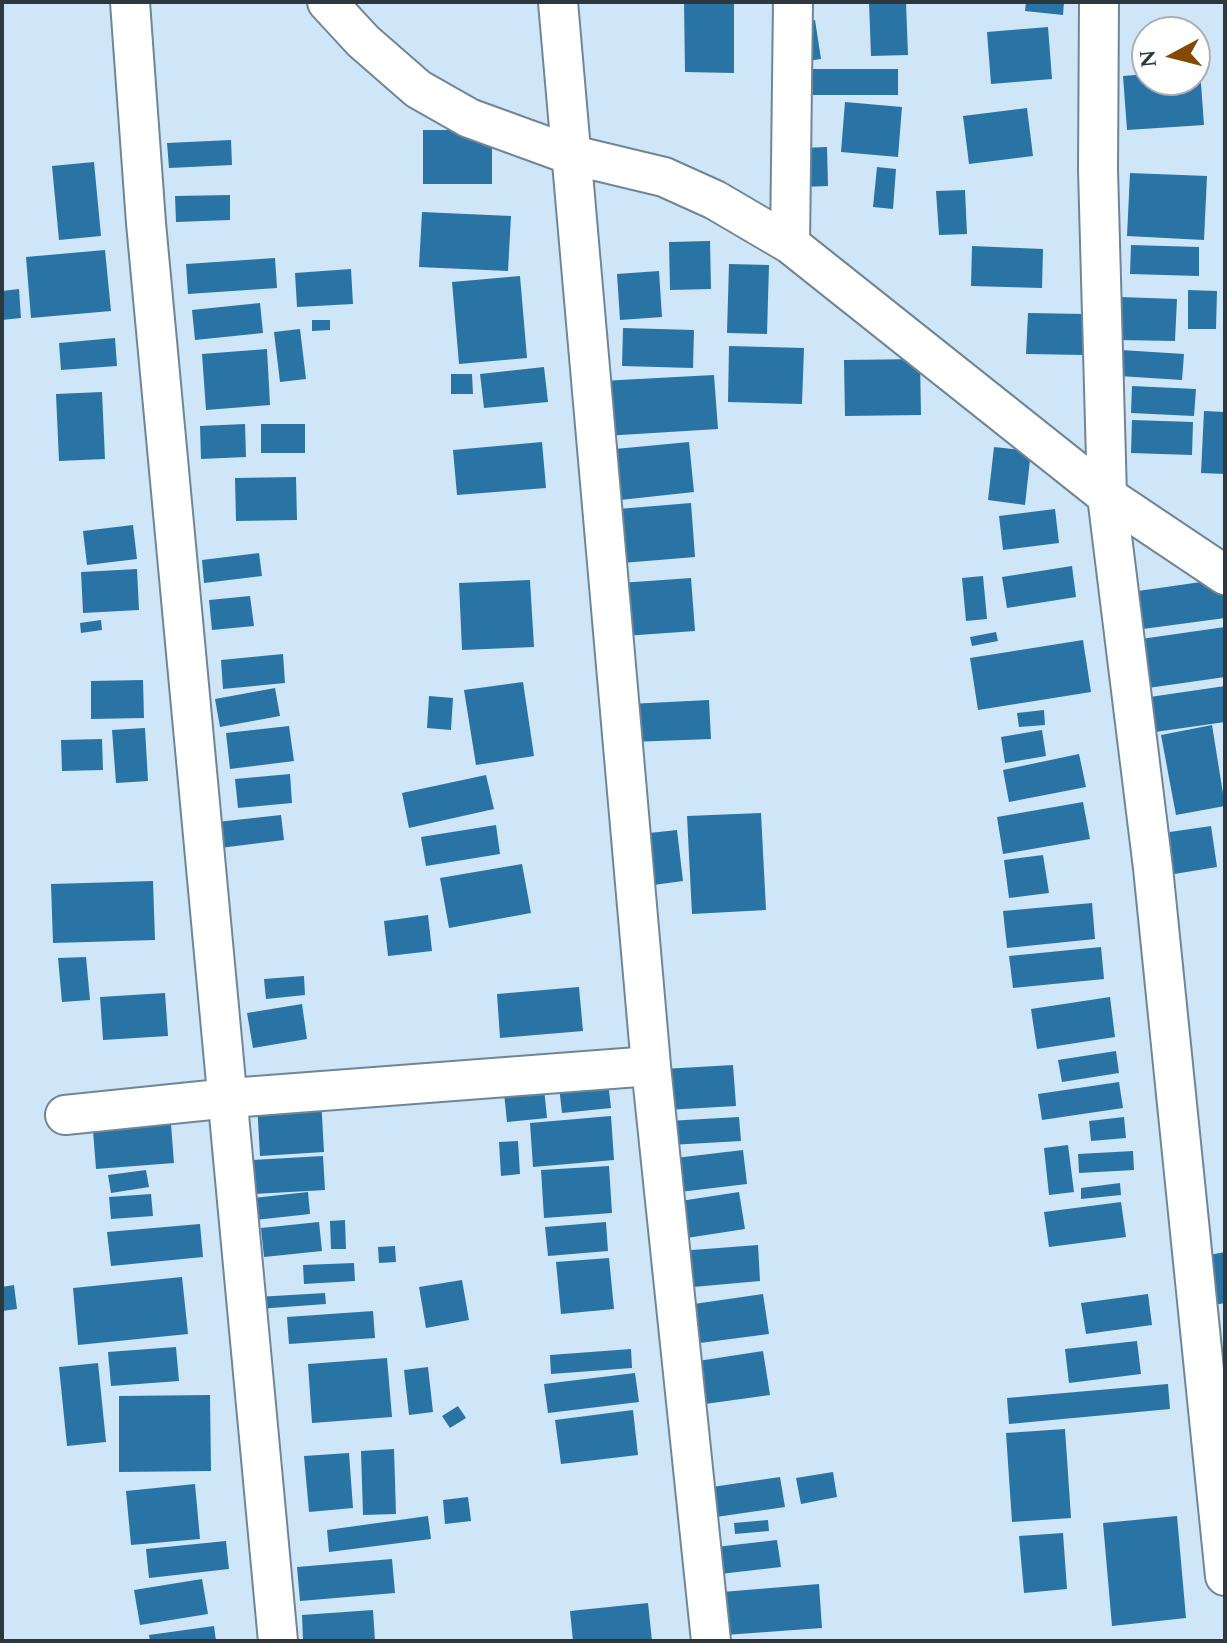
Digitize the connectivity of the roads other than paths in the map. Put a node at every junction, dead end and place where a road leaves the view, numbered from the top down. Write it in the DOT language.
graph roads {
  1 [pos="130,2"];
  2 [pos="327,2"];
  3 [pos="558,2"];
  4 [pos="793,2"];
  5 [pos="1099,2"];
  6 [pos="568,154"];
  7 [pos="790,244"];
  8 [pos="1107,496"];
  9 [pos="1225,575"];
  10 [pos="651,1066"];
  11 [pos="230,1098"];
  12 [pos="65,1115"];
  13 [pos="1213,1355"];
  14 [pos="1225,1576"];
  15 [pos="278,1641"];
  16 [pos="711,1641"];
  1 -- 11 [label="street"];
  2 -- 6 [label="street"];
  3 -- 6 [label="street"];
  4 -- 7 [label="street"];
  5 -- 8 [label="street"];
  6 -- 7 [label="street"];
  6 -- 10 [label="street"];
  7 -- 8 [label="street"];
  8 -- 9 [label="street"];
  8 -- 13 [label="street"];
  10 -- 11 [label="street"];
  10 -- 16 [label="street"];
  11 -- 12 [label="street"];
  11 -- 15 [label="street"];
  13 -- 14 [label="street"];
}
